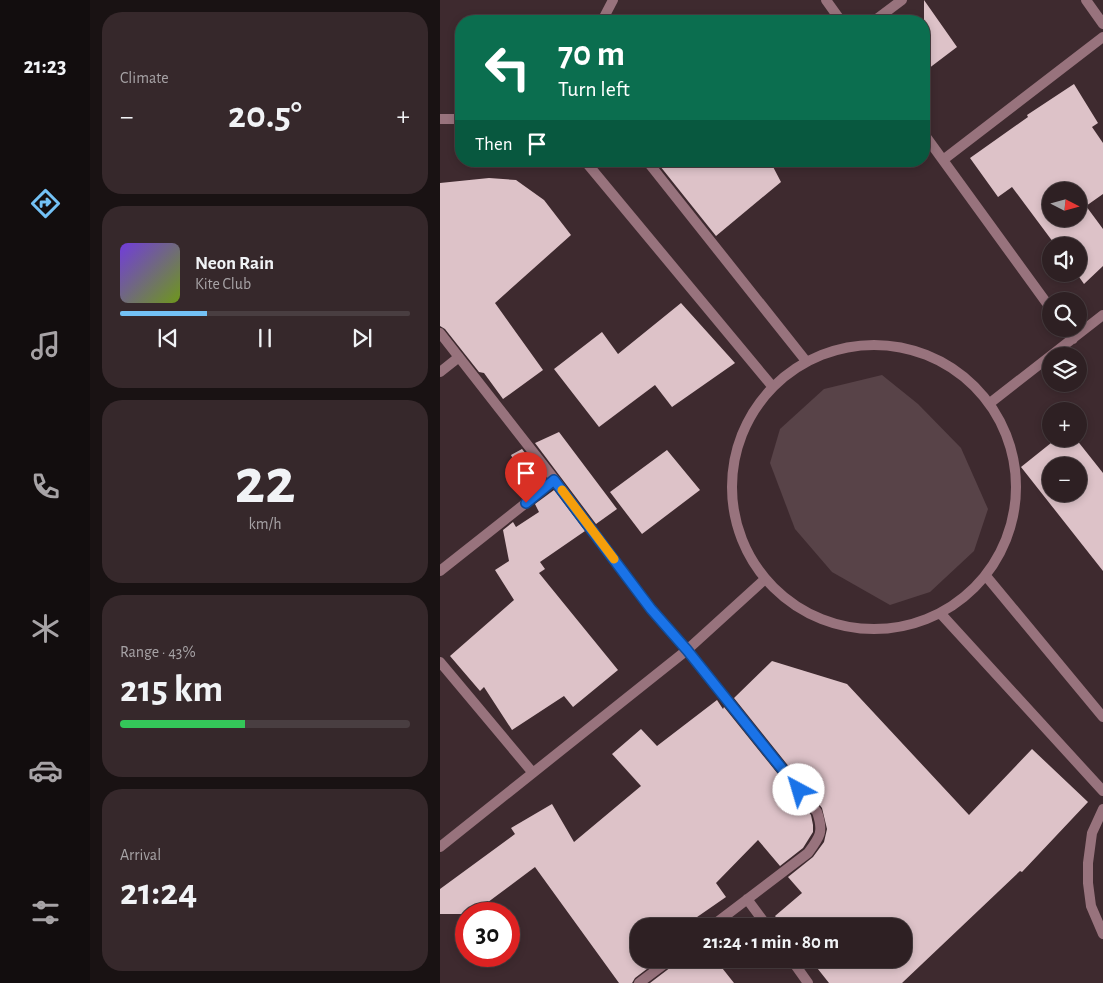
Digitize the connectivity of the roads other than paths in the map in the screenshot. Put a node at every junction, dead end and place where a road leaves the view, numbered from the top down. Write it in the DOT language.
graph roads {
  1 [pos="613,0"];
  2 [pos="826,0"];
  3 [pos="902,0"];
  4 [pos="1086,0"];
  5 [pos="605,15"];
  6 [pos="837,15"];
  7 [pos="882,15"];
  8 [pos="1103,24"];
  9 [pos="1103,37"];
  10 [pos="440,119"];
  11 [pos="455,119"];
  12 [pos="930,142"];
  13 [pos="943,160"];
  14 [pos="590,167"];
  15 [pos="652,167"];
  16 [pos="1042,297"];
  17 [pos="1103,315"];
  18 [pos="440,333"];
  19 [pos="1073,339"];
  20 [pos="459,357"];
  21 [pos="806,361"];
  22 [pos="440,372"];
  23 [pos="772,386"];
  24 [pos="990,403"];
  25 [pos="554,480"];
  26 [pos="440,571"];
  27 [pos="986,576"];
  28 [pos="764,580"];
  29 [pos="941,614"];
  30 [pos="687,650"];
  31 [pos="440,662"];
  32 [pos="1103,717"];
  33 [pos="533,773"];
  34 [pos="1103,791"];
  35 [pos="1103,809"];
  36 [pos="440,847"];
  37 [pos="747,899"];
  38 [pos="722,918"];
  39 [pos="761,918"];
  40 [pos="1103,934"];
  41 [pos="658,968"];
  42 [pos="797,968"];
  43 [pos="639,983"];
  44 [pos="808,983"];
  1 -- 5 [label="street"];
  2 -- 6 [label="street"];
  3 -- 7 [label="street"];
  4 -- 8 [label="street"];
  9 -- 13 [label="street"];
  10 -- 11 [label="street"];
  12 -- 13 [label="street"];
  13 -- 16 [label="street"];
  14 -- 23 [label="street"];
  15 -- 21 [label="street"];
  17 -- 19 [label="street"];
  18 -- 20 [label="street"];
  19 -- 24 [label="street"];
  20 -- 22 [label="street"];
  20 -- 25 [label="street"];
  21 -- 23 [label="street"];
  21 -- 24 [label="street"];
  23 -- 28 [label="street"];
  24 -- 27 [label="street"];
  25 -- 26 [label="street"];
  25 -- 30 [label="street"];
  27 -- 29 [label="street"];
  27 -- 32 [label="street"];
  28 -- 29 [label="street"];
  28 -- 30 [label="street"];
  29 -- 34 [label="street"];
  30 -- 33 [label="street"];
  30 -- 37 [label="street"];
  31 -- 33 [label="street"];
  33 -- 36 [label="street"];
  35 -- 40 [label="street"];
  37 -- 38 [label="street"];
  37 -- 39 [label="street"];
  41 -- 43 [label="street"];
  42 -- 44 [label="street"];
}
